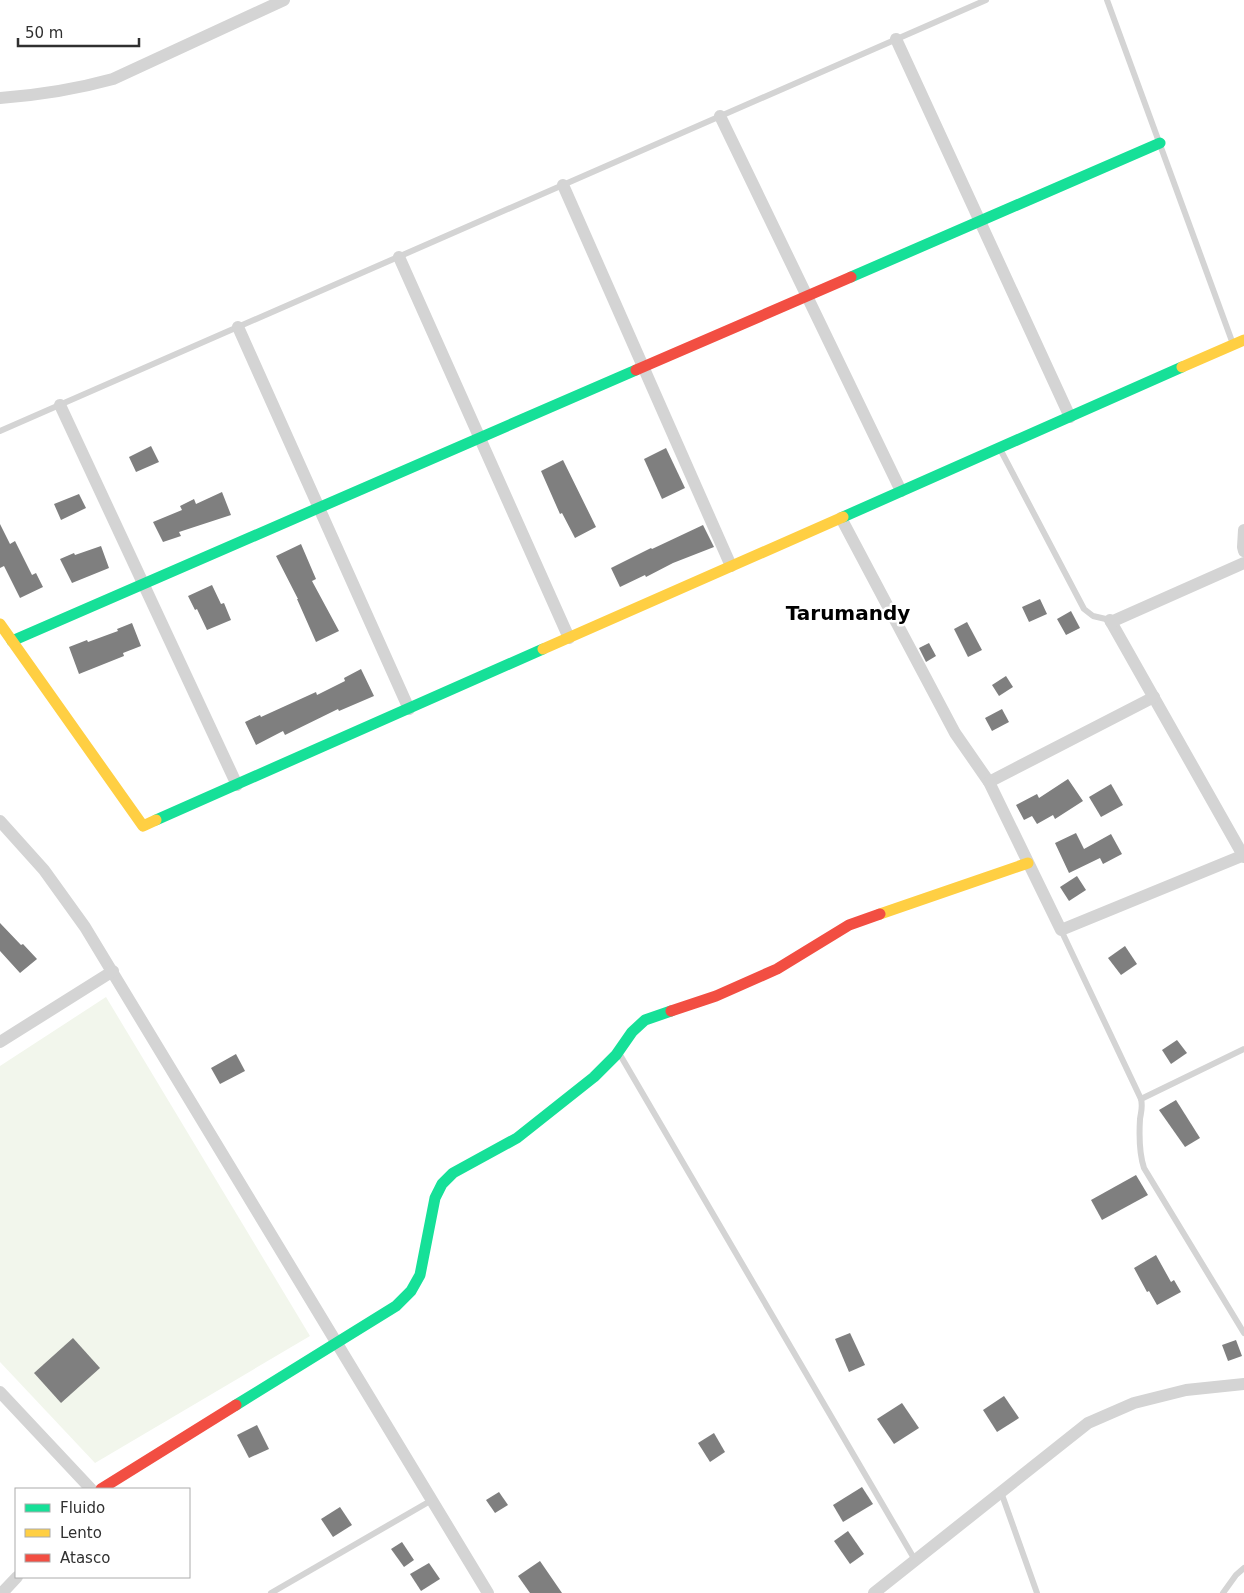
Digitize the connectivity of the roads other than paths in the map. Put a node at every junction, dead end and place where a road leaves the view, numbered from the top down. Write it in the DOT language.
graph roads {
  1 [pos="284,0"];
  2 [pos="986,0"];
  3 [pos="1107,0"];
  4 [pos="896,39"];
  5 [pos="0,98"];
  6 [pos="720,116"];
  7 [pos="1160,143"];
  8 [pos="563,185"];
  9 [pos="980,221"];
  10 [pos="398,257"];
  11 [pos="807,296"];
  12 [pos="238,327"];
  13 [pos="1239,342"];
  14 [pos="643,367"];
  15 [pos="60,405"];
  16 [pos="1070,417"];
  17 [pos="0,431"];
  18 [pos="480,438"];
  19 [pos="1000,448"];
  20 [pos="901,491"];
  21 [pos="319,508"];
  22 [pos="841,518"];
  23 [pos="1244,530"];
  24 [pos="1244,551"];
  25 [pos="1244,563"];
  26 [pos="731,566"];
  27 [pos="144,584"];
  28 [pos="1111,621"];
  29 [pos="0,624"];
  30 [pos="569,638"];
  31 [pos="12,641"];
  32 [pos="1154,697"];
  33 [pos="409,709"];
  34 [pos="989,782"];
  35 [pos="237,785"];
  36 [pos="0,821"];
  37 [pos="1244,856"];
  38 [pos="1028,864"];
  39 [pos="1061,930"];
  40 [pos="113,971"];
  41 [pos="0,1042"];
  42 [pos="1244,1049"];
  43 [pos="618,1051"];
  44 [pos="1141,1099"];
  45 [pos="1244,1333"];
  46 [pos="337,1343"];
  47 [pos="1244,1384"];
  48 [pos="0,1392"];
  49 [pos="89,1488"];
  50 [pos="103,1488"];
  51 [pos="1001,1492"];
  52 [pos="432,1500"];
  53 [pos="915,1560"];
  54 [pos="1244,1568"];
  55 [pos="16,1578"];
  56 [pos="2,1593"];
  57 [pos="271,1593"];
  58 [pos="488,1593"];
  59 [pos="874,1593"];
  60 [pos="1037,1593"];
  61 [pos="1223,1593"];
  1 -- 5 [label="street"];
  2 -- 4 [label="lane"];
  3 -- 7 [label="lane"];
  4 -- 6 [label="lane"];
  4 -- 9 [label="street"];
  6 -- 8 [label="lane"];
  6 -- 11 [label="street"];
  7 -- 9 [label="street"];
  7 -- 13 [label="lane"];
  8 -- 10 [label="lane"];
  8 -- 14 [label="street"];
  9 -- 11 [label="street"];
  9 -- 16 [label="street"];
  10 -- 12 [label="lane"];
  10 -- 18 [label="street"];
  11 -- 14 [label="street"];
  11 -- 20 [label="street"];
  12 -- 15 [label="lane"];
  12 -- 21 [label="street"];
  13 -- 16 [label="street"];
  14 -- 18 [label="street"];
  14 -- 26 [label="street"];
  15 -- 17 [label="lane"];
  15 -- 27 [label="street"];
  16 -- 19 [label="street"];
  18 -- 21 [label="street"];
  18 -- 30 [label="street"];
  19 -- 20 [label="street"];
  19 -- 28 [label="lane"];
  20 -- 22 [label="street"];
  21 -- 27 [label="street"];
  21 -- 33 [label="street"];
  22 -- 26 [label="street"];
  22 -- 34 [label="street"];
  23 -- 24 [label="street"];
  25 -- 28 [label="street"];
  26 -- 30 [label="street"];
  27 -- 31 [label="street"];
  27 -- 35 [label="street"];
  28 -- 32 [label="street"];
  29 -- 31 [label="street"];
  30 -- 33 [label="street"];
  31 -- 35 [label="street"];
  32 -- 34 [label="street"];
  32 -- 37 [label="street"];
  33 -- 35 [label="street"];
  34 -- 38 [label="street"];
  36 -- 40 [label="street"];
  37 -- 39 [label="street"];
  38 -- 39 [label="street"];
  38 -- 43 [label="street"];
  39 -- 44 [label="lane"];
  40 -- 41 [label="street"];
  40 -- 46 [label="street"];
  42 -- 44 [label="lane"];
  43 -- 46 [label="street"];
  43 -- 53 [label="lane"];
  44 -- 45 [label="lane"];
  46 -- 50 [label="street"];
  46 -- 52 [label="street"];
  47 -- 51 [label="street"];
  48 -- 49 [label="street"];
  51 -- 53 [label="street"];
  51 -- 60 [label="lane"];
  52 -- 57 [label="lane"];
  52 -- 58 [label="street"];
  53 -- 59 [label="street"];
  54 -- 61 [label="lane"];
  55 -- 56 [label="street"];
}
